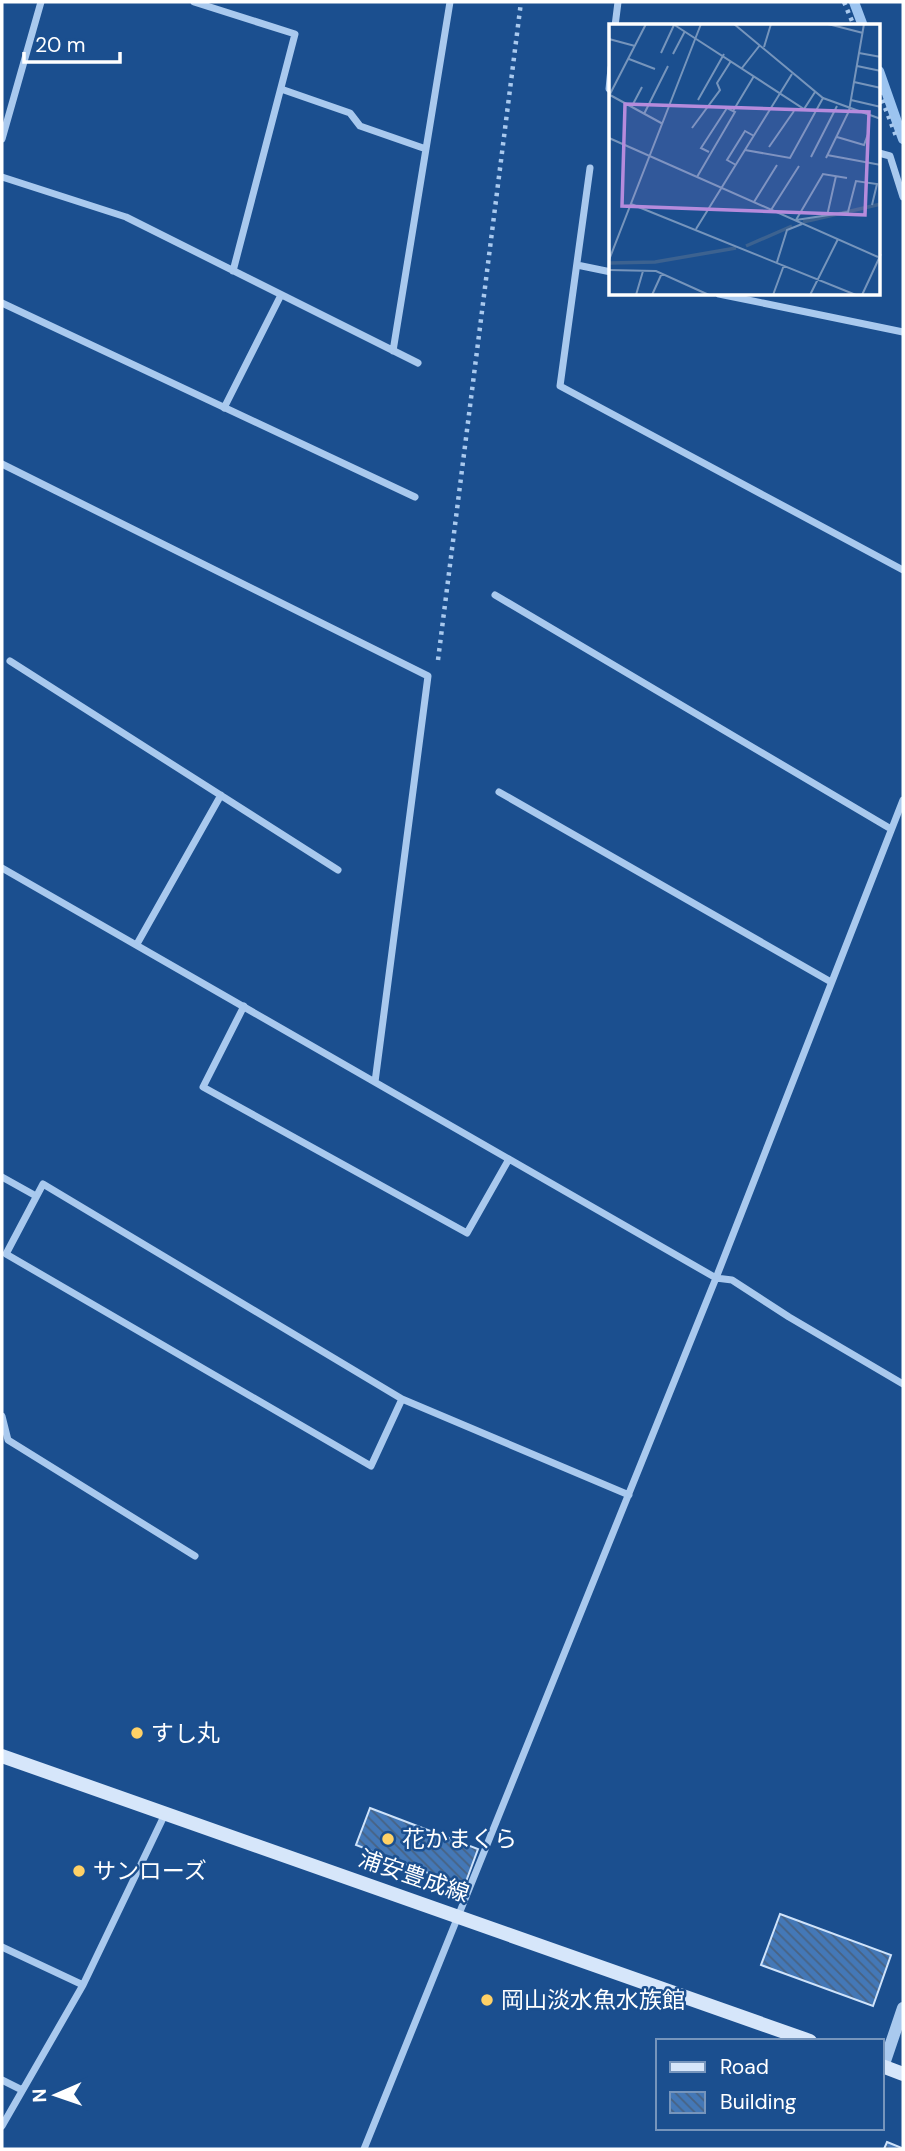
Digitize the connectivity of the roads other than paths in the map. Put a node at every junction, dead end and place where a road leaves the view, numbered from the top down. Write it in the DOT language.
graph roads {
  1 [pos="41,2"];
  2 [pos="194,2"];
  3 [pos="450,2"];
  4 [pos="618,2"];
  5 [pos="615,24"];
  6 [pos="281,89"];
  7 [pos="2,139"];
  8 [pos="426,149"];
  9 [pos="880,153"];
  10 [pos="590,168"];
  11 [pos="2,177"];
  12 [pos="903,197"];
  13 [pos="577,265"];
  14 [pos="233,271"];
  15 [pos="609,272"];
  16 [pos="281,295"];
  17 [pos="729,296"];
  18 [pos="2,303"];
  19 [pos="903,332"];
  20 [pos="393,351"];
  21 [pos="418,363"];
  22 [pos="224,408"];
  23 [pos="2,464"];
  24 [pos="415,497"];
  25 [pos="903,570"];
  26 [pos="495,596"];
  27 [pos="10,661"];
  28 [pos="499,792"];
  29 [pos="221,795"];
  30 [pos="903,800"];
  31 [pos="891,829"];
  32 [pos="2,868"];
  33 [pos="338,870"];
  34 [pos="137,944"];
  35 [pos="831,982"];
  36 [pos="243,1006"];
  37 [pos="375,1082"];
  38 [pos="509,1159"];
  39 [pos="2,1177"];
  40 [pos="36,1196"];
  41 [pos="716,1278"];
  42 [pos="903,1384"];
  43 [pos="402,1399"];
  44 [pos="2,1416"];
  45 [pos="629,1495"];
  46 [pos="195,1556"];
  47 [pos="2,1756"];
  48 [pos="166,1813"];
  49 [pos="459,1916"];
  50 [pos="2,1947"];
  51 [pos="83,1985"];
  52 [pos="903,2008"];
  53 [pos="804,2039"];
  54 [pos="884,2061"];
  55 [pos="884,2068"];
  56 [pos="903,2074"];
  57 [pos="2,2080"];
  58 [pos="22,2090"];
  59 [pos="2,2126"];
  60 [pos="364,2149"];
  1 -- 7 [label="street"];
  2 -- 6 [label="street"];
  3 -- 8 [label="street"];
  4 -- 5 [label="street"];
  6 -- 8 [label="street"];
  6 -- 14 [label="street"];
  8 -- 20 [label="street"];
  9 -- 12 [label="street"];
  10 -- 13 [label="street"];
  11 -- 14 [label="street"];
  13 -- 15 [label="street"];
  13 -- 25 [label="street"];
  14 -- 16 [label="street"];
  16 -- 20 [label="street"];
  16 -- 22 [label="street"];
  17 -- 19 [label="street"];
  18 -- 22 [label="street"];
  20 -- 21 [label="street"];
  22 -- 24 [label="street"];
  23 -- 37 [label="street"];
  26 -- 31 [label="street"];
  27 -- 29 [label="street"];
  28 -- 35 [label="street"];
  29 -- 33 [label="street"];
  29 -- 34 [label="street"];
  30 -- 31 [label="street"];
  31 -- 35 [label="street"];
  32 -- 34 [label="street"];
  34 -- 36 [label="street"];
  35 -- 41 [label="street"];
  36 -- 37 [label="street"];
  36 -- 38 [label="street"];
  37 -- 38 [label="street"];
  38 -- 41 [label="street"];
  39 -- 40 [label="street"];
  40 -- 43 [label="street"];
  40 -- 43 [label="street"];
  41 -- 42 [label="street"];
  41 -- 45 [label="street"];
  43 -- 45 [label="street"];
  44 -- 46 [label="street"];
  45 -- 49 [label="street"];
  47 -- 48 [label="main road, 浦安豊成線"];
  48 -- 49 [label="main road, 浦安豊成線"];
  48 -- 51 [label="street"];
  49 -- 53 [label="main road, 浦安豊成線"];
  49 -- 60 [label="street"];
  50 -- 51 [label="street"];
  51 -- 58 [label="street"];
  52 -- 54 [label="street"];
  55 -- 56 [label="main road"];
  57 -- 58 [label="street"];
  58 -- 59 [label="street"];
}
